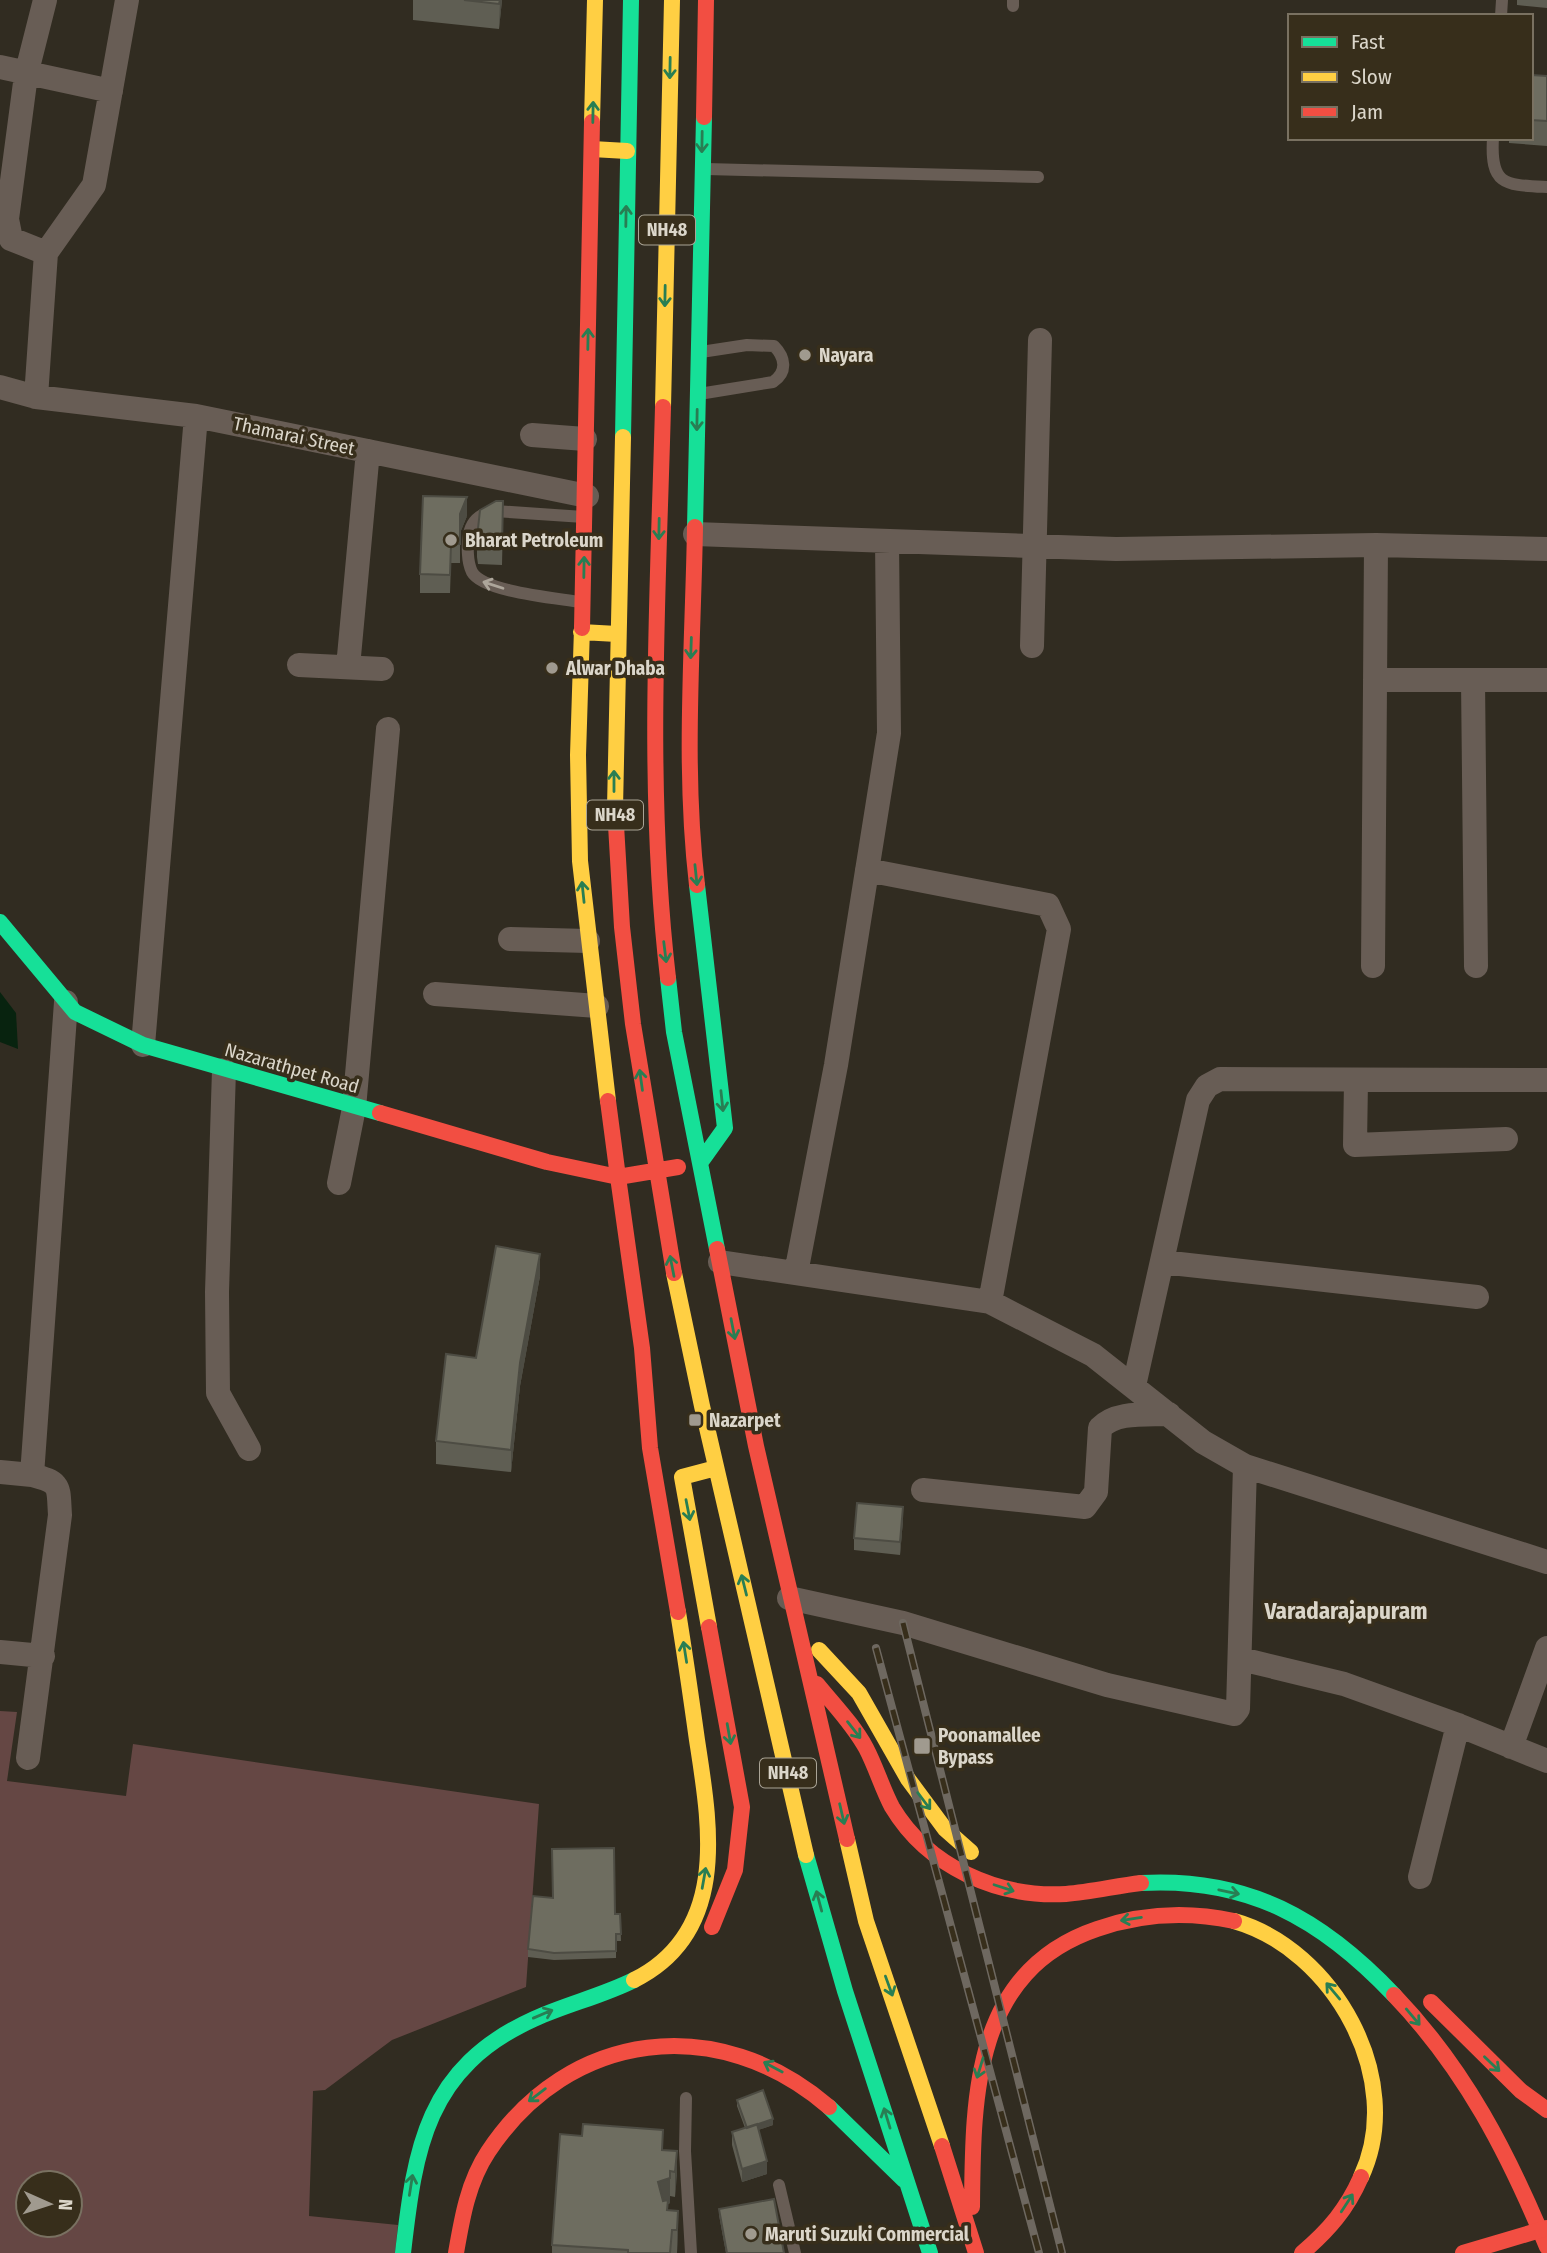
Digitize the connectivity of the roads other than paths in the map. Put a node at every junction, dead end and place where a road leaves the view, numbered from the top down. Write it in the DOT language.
graph roads {
  1 [pos="45,0"];
  2 [pos="127,0"];
  3 [pos="595,0"];
  4 [pos="631,0"];
  5 [pos="672,0"];
  6 [pos="706,0"];
  7 [pos="0,67"];
  8 [pos="26,75"];
  9 [pos="111,91"];
  10 [pos="1493,140"];
  11 [pos="592,149"];
  12 [pos="627,151"];
  13 [pos="702,169"];
  14 [pos="1038,177"];
  15 [pos="1547,187"];
  16 [pos="46,253"];
  17 [pos="1040,340"];
  18 [pos="697,352"];
  19 [pos="664,353"];
  20 [pos="0,387"];
  21 [pos="697,394"];
  22 [pos="36,397"];
  23 [pos="196,416"];
  24 [pos="532,435"];
  25 [pos="585,439"];
  26 [pos="368,452"];
  27 [pos="586,507"];
  28 [pos="695,534"];
  29 [pos="887,541"];
  30 [pos="1035,545"];
  31 [pos="1376,545"];
  32 [pos="1547,549"];
  33 [pos="584,603"];
  34 [pos="581,632"];
  35 [pos="617,634"];
  36 [pos="1032,646"];
  37 [pos="299,665"];
  38 [pos="348,667"];
  39 [pos="382,669"];
  40 [pos="1375,680"];
  41 [pos="1473,680"];
  42 [pos="1547,680"];
  43 [pos="388,729"];
  44 [pos="867,870"];
  45 [pos="0,922"];
  46 [pos="510,939"];
  47 [pos="588,941"];
  48 [pos="1373,966"];
  49 [pos="1476,966"];
  50 [pos="435,994"];
  51 [pos="66,1002"];
  52 [pos="597,1006"];
  53 [pos="143,1045"];
  54 [pos="224,1070"];
  55 [pos="1356,1080"];
  56 [pos="1547,1080"];
  57 [pos="354,1108"];
  58 [pos="1506,1139"];
  59 [pos="700,1163"];
  60 [pos="654,1172"];
  61 [pos="618,1177"];
  62 [pos="338,1183"];
  63 [pos="720,1262"];
  64 [pos="1162,1262"];
  65 [pos="796,1273"];
  66 [pos="1477,1297"];
  67 [pos="990,1302"];
  68 [pos="1134,1385"];
  69 [pos="1169,1414"];
  70 [pos="249,1450"];
  71 [pos="1245,1466"];
  72 [pos="716,1468"];
  73 [pos="0,1472"];
  74 [pos="32,1475"];
  75 [pos="923,1490"];
  76 [pos="1547,1562"];
  77 [pos="789,1598"];
  78 [pos="798,1629"];
  79 [pos="1547,1648"];
  80 [pos="0,1652"];
  81 [pos="43,1656"];
  82 [pos="1241,1659"];
  83 [pos="811,1677"];
  84 [pos="1458,1725"];
  85 [pos="1511,1747"];
  86 [pos="28,1758"];
  87 [pos="1547,1761"];
  88 [pos="991,1860"];
  89 [pos="1138,1866"];
  90 [pos="1086,1874"];
  91 [pos="1420,1877"];
  92 [pos="698,1946"];
  93 [pos="1420,1991"];
  94 [pos="512,2050"];
  95 [pos="686,2098"];
  96 [pos="1547,2110"];
  97 [pos="908,2183"];
  98 [pos="779,2185"];
  99 [pos="1547,2228"];
  100 [pos="422,2242"];
  101 [pos="974,2245"];
  102 [pos="1547,2247"];
  103 [pos="403,2253"];
  104 [pos="456,2253"];
  105 [pos="691,2253"];
  106 [pos="795,2253"];
  107 [pos="930,2253"];
  108 [pos="1301,2253"];
  109 [pos="1463,2253"];
  1 -- 8 [label="street"];
  2 -- 9 [label="street"];
  11 -- 3 [label="main road, one-way"];
  4 -- 12 [label="main road, NH48"];
  5 -- 19 [label="main road, NH48, one-way"];
  6 -- 13 [label="main road, one-way"];
  7 -- 8 [label="street"];
  8 -- 9 [label="street"];
  8 -- 16 [label="street"];
  9 -- 16 [label="street"];
  10 -- 15 [label="lane"];
  11 -- 12 [label="main road"];
  25 -- 11 [label="main road, one-way"];
  35 -- 12 [label="main road, NH48, one-way"];
  13 -- 14 [label="lane"];
  13 -- 18 [label="main road"];
  16 -- 22 [label="street"];
  17 -- 30 [label="street"];
  18 -- 19 [label="main road"];
  18 -- 21 [label="main road"];
  18 -- 21 [label="lane"];
  19 -- 59 [label="main road, NH48, one-way"];
  20 -- 22 [label="street, Thamarai Street"];
  21 -- 28 [label="main road, one-way"];
  22 -- 23 [label="street, Thamarai Street"];
  23 -- 26 [label="street, Thamarai Street"];
  23 -- 53 [label="street"];
  24 -- 25 [label="street"];
  25 -- 27 [label="main road"];
  26 -- 27 [label="street, Thamarai Street"];
  26 -- 38 [label="street"];
  33 -- 27 [label="main road, one-way"];
  33 -- 27 [label="lane, one-way"];
  28 -- 29 [label="street"];
  28 -- 59 [label="main road, one-way"];
  29 -- 30 [label="street"];
  29 -- 44 [label="street"];
  30 -- 31 [label="street"];
  30 -- 36 [label="street"];
  31 -- 32 [label="street"];
  31 -- 40 [label="street"];
  33 -- 34 [label="main road"];
  34 -- 35 [label="main road"];
  47 -- 34 [label="main road, one-way"];
  60 -- 35 [label="main road, NH48, one-way"];
  37 -- 38 [label="street"];
  38 -- 39 [label="street"];
  40 -- 41 [label="street"];
  40 -- 48 [label="street"];
  41 -- 42 [label="street"];
  41 -- 49 [label="street"];
  43 -- 57 [label="street"];
  44 -- 65 [label="street"];
  44 -- 67 [label="street"];
  45 -- 51 [label="main road, Nazarathpet Road"];
  46 -- 47 [label="street"];
  47 -- 52 [label="main road"];
  50 -- 52 [label="street"];
  51 -- 53 [label="main road, Nazarathpet Road"];
  51 -- 74 [label="street"];
  52 -- 61 [label="main road"];
  53 -- 54 [label="main road, Nazarathpet Road"];
  54 -- 57 [label="main road, Nazarathpet Road"];
  54 -- 70 [label="street"];
  55 -- 56 [label="street"];
  55 -- 58 [label="street"];
  55 -- 64 [label="street"];
  57 -- 61 [label="main road, Nazarathpet Road"];
  57 -- 62 [label="street"];
  59 -- 60 [label="main road, Nazarathpet Road"];
  59 -- 63 [label="main road, NH48"];
  60 -- 61 [label="main road, Nazarathpet Road"];
  72 -- 60 [label="main road, NH48, one-way"];
  103 -- 61 [label="main road, one-way"];
  63 -- 65 [label="street"];
  63 -- 77 [label="main road, NH48, one-way"];
  64 -- 66 [label="street"];
  64 -- 68 [label="street"];
  65 -- 67 [label="street"];
  67 -- 68 [label="street"];
  68 -- 69 [label="street"];
  69 -- 71 [label="street"];
  69 -- 75 [label="street"];
  71 -- 76 [label="street"];
  71 -- 82 [label="street"];
  72 -- 92 [label="main road, one-way"];
  97 -- 72 [label="main road, NH48, one-way"];
  73 -- 74 [label="street"];
  74 -- 81 [label="street"];
  77 -- 78 [label="main road, NH48"];
  77 -- 82 [label="street"];
  78 -- 83 [label="main road, NH48"];
  78 -- 88 [label="main road, one-way"];
  79 -- 85 [label="street"];
  80 -- 81 [label="street"];
  81 -- 86 [label="street"];
  82 -- 84 [label="street"];
  83 -- 101 [label="main road, NH48, one-way"];
  83 -- 102 [label="main road, one-way"];
  84 -- 85 [label="street"];
  84 -- 91 [label="street"];
  85 -- 87 [label="street"];
  89 -- 90 [label="main road"];
  93 -- 96 [label="main road, one-way"];
  94 -- 100 [label="main road"];
  95 -- 105 [label="lane"];
  97 -- 104 [label="main road, one-way"];
  97 -- 107 [label="main road, NH48"];
  98 -- 106 [label="lane"];
  99 -- 109 [label="main road, bridge"];
  108 -- 101 [label="main road, one-way"];
}
